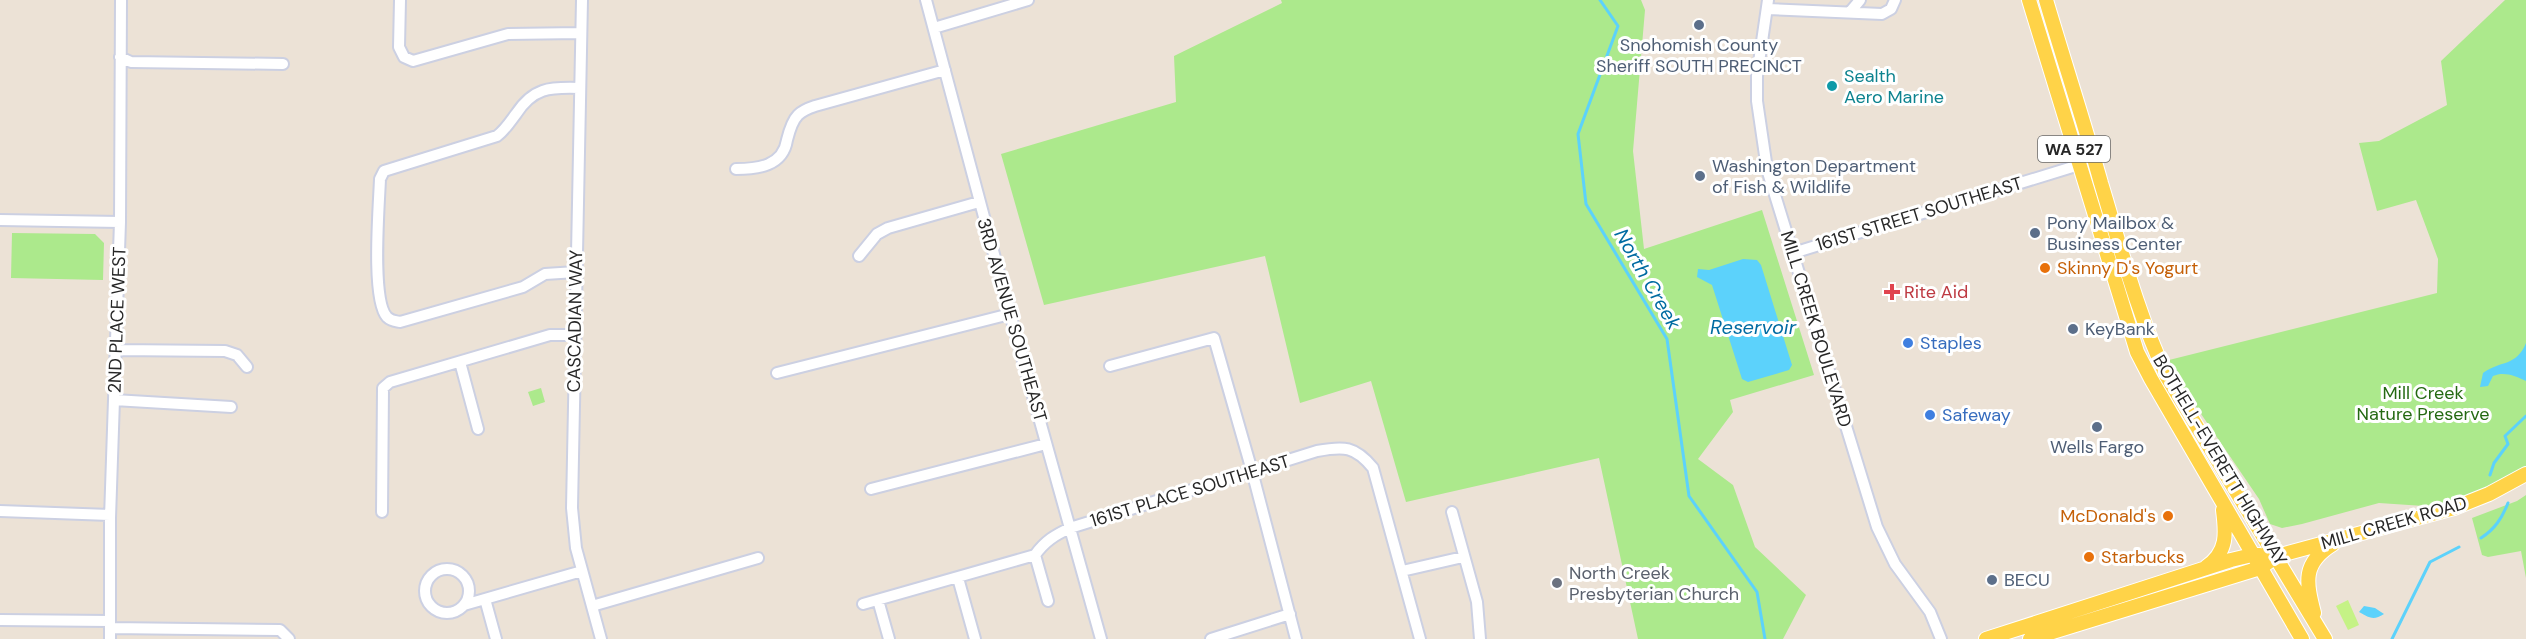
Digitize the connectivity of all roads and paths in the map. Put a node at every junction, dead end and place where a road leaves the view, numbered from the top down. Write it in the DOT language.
graph roads {
  1 [pos="121,0"];
  2 [pos="400,0"];
  3 [pos="582,0"];
  4 [pos="926,0"];
  5 [pos="1028,0"];
  6 [pos="1860,0"];
  7 [pos="1895,0"];
  8 [pos="2029,0"];
  9 [pos="2046,0"];
  10 [pos="1768,5"];
  11 [pos="1850,12"];
  12 [pos="934,28"];
  13 [pos="580,33"];
  14 [pos="120,57"];
  15 [pos="283,63"];
  16 [pos="945,70"];
  17 [pos="579,88"];
  18 [pos="2058,91"];
  19 [pos="2094,157"];
  20 [pos="2079,165"];
  21 [pos="736,169"];
  22 [pos="979,202"];
  23 [pos="0,220"];
  24 [pos="120,222"];
  25 [pos="2120,246"];
  26 [pos="1793,253"];
  27 [pos="859,256"];
  28 [pos="576,272"];
  29 [pos="1010,314"];
  30 [pos="575,335"];
  31 [pos="116,350"];
  32 [pos="460,362"];
  33 [pos="1110,366"];
  34 [pos="247,367"];
  35 [pos="777,373"];
  36 [pos="114,400"];
  37 [pos="231,407"];
  38 [pos="478,429"];
  39 [pos="1047,444"];
  40 [pos="1252,471"];
  41 [pos="2526,474"];
  42 [pos="871,489"];
  43 [pos="2222,502"];
  44 [pos="0,511"];
  45 [pos="382,512"];
  46 [pos="1452,512"];
  47 [pos="110,515"];
  48 [pos="1070,528"];
  49 [pos="2354,535"];
  50 [pos="1035,555"];
  51 [pos="2252,555"];
  52 [pos="2277,556"];
  53 [pos="1463,557"];
  54 [pos="758,558"];
  55 [pos="2260,568"];
  56 [pos="582,571"];
  57 [pos="2196,571"];
  58 [pos="1402,572"];
  59 [pos="958,578"];
  60 [pos="485,599"];
  61 [pos="878,600"];
  62 [pos="1048,601"];
  63 [pos="862,604"];
  64 [pos="464,605"];
  65 [pos="592,606"];
  66 [pos="1290,614"];
  67 [pos="0,620"];
  68 [pos="110,629"];
  69 [pos="2322,633"];
  70 [pos="288,638"];
  71 [pos="496,639"];
  72 [pos="601,639"];
  73 [pos="889,639"];
  74 [pos="975,639"];
  75 [pos="1101,639"];
  76 [pos="1211,639"];
  77 [pos="1296,639"];
  78 [pos="1420,639"];
  79 [pos="1480,639"];
  80 [pos="1941,639"];
  81 [pos="1986,639"];
  82 [pos="2030,639"];
  83 [pos="2302,639"];
  1 -- 14 [label="street, 2ND PLACE WEST"];
  2 -- 13 [label="street"];
  3 -- 13 [label="street, CASCADIAN WAY"];
  4 -- 12 [label="street, 3RD AVENUE SOUTHEAST"];
  5 -- 12 [label="street"];
  6 -- 11 [label="street"];
  7 -- 11 [label="street"];
  8 -- 18 [label="main road, BOTHELL-EVERETT HIGHWAY / WA 527"];
  9 -- 19 [label="main road, BOTHELL-EVERETT HIGHWAY / WA 527"];
  10 -- 11 [label="street"];
  10 -- 26 [label="street, MILL CREEK BOULEVARD"];
  12 -- 16 [label="street, 3RD AVENUE SOUTHEAST"];
  13 -- 17 [label="street, CASCADIAN WAY"];
  14 -- 15 [label="street"];
  14 -- 24 [label="street, 2ND PLACE WEST"];
  16 -- 21 [label="street"];
  16 -- 22 [label="street, 3RD AVENUE SOUTHEAST"];
  17 -- 28 [label="street, CASCADIAN WAY"];
  17 -- 28 [label="street"];
  18 -- 19 [label="main road"];
  18 -- 20 [label="main road, BOTHELL-EVERETT HIGHWAY / WA 527"];
  19 -- 25 [label="main road, BOTHELL-EVERETT HIGHWAY / WA 527"];
  20 -- 25 [label="main road"];
  20 -- 26 [label="street, 161ST STREET SOUTHEAST"];
  20 -- 43 [label="main road, BOTHELL-EVERETT HIGHWAY / WA 527"];
  22 -- 27 [label="street"];
  22 -- 29 [label="street, 3RD AVENUE SOUTHEAST"];
  23 -- 24 [label="street"];
  24 -- 31 [label="street, 2ND PLACE WEST"];
  25 -- 52 [label="main road, BOTHELL-EVERETT HIGHWAY / WA 527"];
  26 -- 80 [label="street, MILL CREEK BOULEVARD"];
  28 -- 30 [label="street, CASCADIAN WAY"];
  29 -- 35 [label="street"];
  29 -- 39 [label="street, 3RD AVENUE SOUTHEAST"];
  30 -- 32 [label="street"];
  30 -- 56 [label="street, CASCADIAN WAY"];
  31 -- 34 [label="street"];
  31 -- 36 [label="street, 2ND PLACE WEST"];
  32 -- 38 [label="street"];
  32 -- 45 [label="street"];
  33 -- 40 [label="street"];
  36 -- 37 [label="street"];
  36 -- 47 [label="street, 2ND PLACE WEST"];
  39 -- 42 [label="street"];
  39 -- 48 [label="street, 3RD AVENUE SOUTHEAST"];
  40 -- 48 [label="street, 161ST PLACE SOUTHEAST"];
  40 -- 58 [label="street, 161ST PLACE SOUTHEAST"];
  40 -- 66 [label="street"];
  41 -- 49 [label="main road, MILL CREEK ROAD"];
  43 -- 51 [label="main road, BOTHELL-EVERETT HIGHWAY / WA 527"];
  43 -- 57 [label="main road"];
  44 -- 47 [label="street"];
  46 -- 53 [label="street"];
  47 -- 68 [label="street, 2ND PLACE WEST"];
  48 -- 50 [label="street, 161ST PLACE SOUTHEAST"];
  48 -- 75 [label="street, 3RD AVENUE SOUTHEAST"];
  49 -- 52 [label="main road, MILL CREEK ROAD"];
  49 -- 69 [label="main road"];
  50 -- 59 [label="street, 161ST PLACE SOUTHEAST"];
  50 -- 62 [label="street"];
  51 -- 52 [label="main road"];
  51 -- 55 [label="main road, BOTHELL-EVERETT HIGHWAY / WA 527"];
  51 -- 57 [label="main road"];
  52 -- 55 [label="main road, MILL CREEK ROAD"];
  52 -- 69 [label="main road, BOTHELL-EVERETT HIGHWAY / WA 527"];
  53 -- 58 [label="street"];
  53 -- 79 [label="street"];
  54 -- 65 [label="street"];
  55 -- 82 [label="main road, MILL CREEK ROAD"];
  55 -- 83 [label="main road, BOTHELL-EVERETT HIGHWAY / WA 527"];
  56 -- 60 [label="street"];
  56 -- 65 [label="street, CASCADIAN WAY"];
  57 -- 81 [label="main road"];
  58 -- 78 [label="street"];
  59 -- 61 [label="street, 161ST PLACE SOUTHEAST"];
  59 -- 74 [label="street"];
  60 -- 64 [label="street"];
  60 -- 71 [label="street"];
  61 -- 63 [label="street, 161ST PLACE SOUTHEAST"];
  61 -- 73 [label="street"];
  64 -- 64 [label="street"];
  65 -- 72 [label="street, CASCADIAN WAY"];
  66 -- 76 [label="street"];
  66 -- 77 [label="street"];
  67 -- 68 [label="street"];
  68 -- 70 [label="street"];
}
